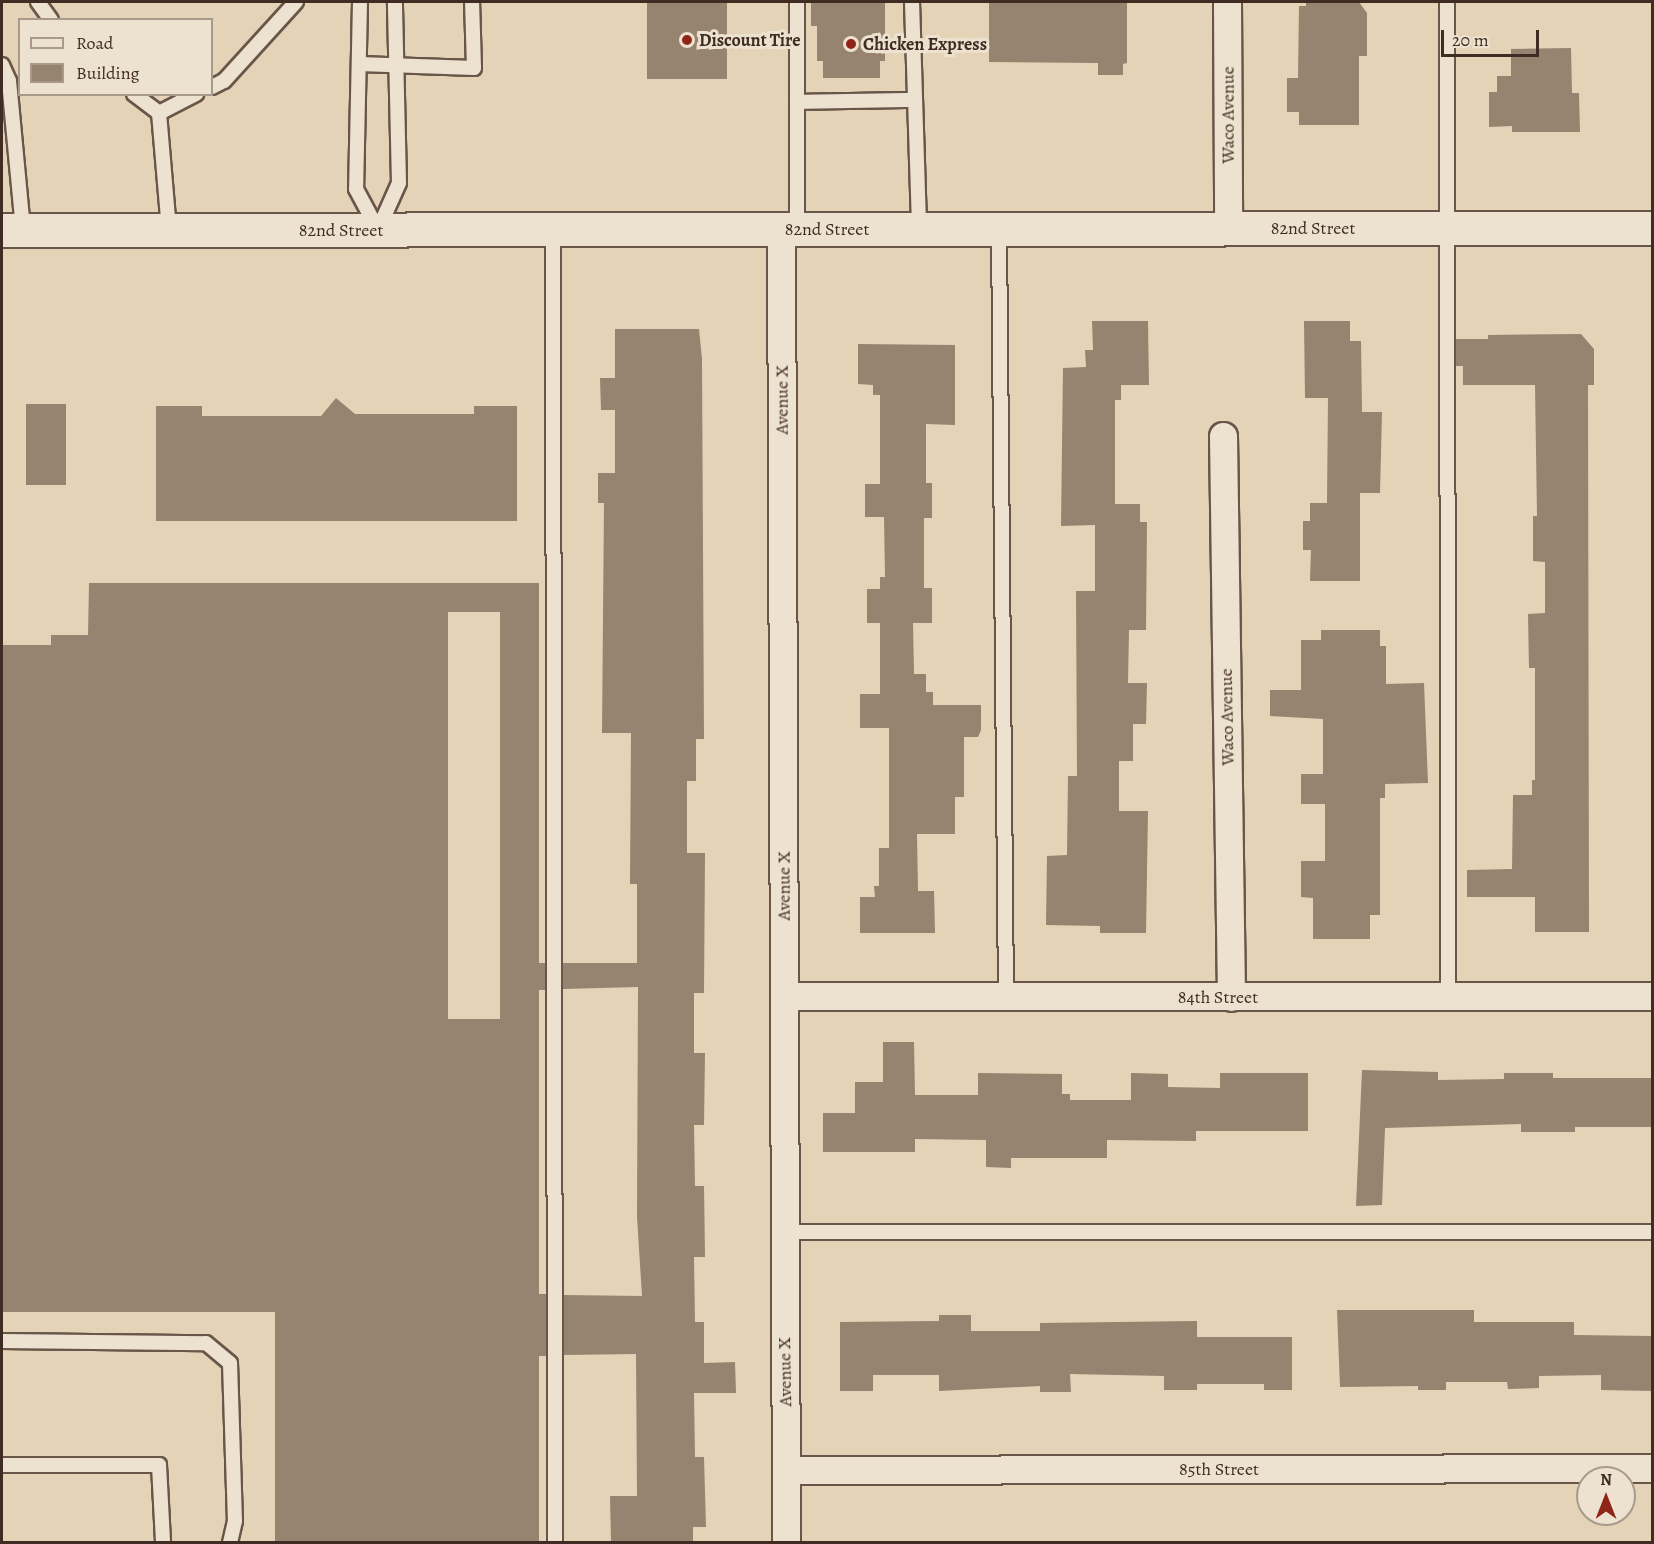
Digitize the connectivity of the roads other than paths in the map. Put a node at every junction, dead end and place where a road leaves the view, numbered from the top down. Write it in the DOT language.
graph roads {
  1 [pos="38,2"];
  2 [pos="296,2"];
  3 [pos="360,2"];
  4 [pos="395,2"];
  5 [pos="472,2"];
  6 [pos="797,2"];
  7 [pos="912,2"];
  8 [pos="1227,2"];
  9 [pos="1447,2"];
  10 [pos="50,18"];
  11 [pos="359,64"];
  12 [pos="396,64"];
  13 [pos="2,65"];
  14 [pos="213,86"];
  15 [pos="137,96"];
  16 [pos="192,96"];
  17 [pos="914,100"];
  18 [pos="798,102"];
  19 [pos="159,113"];
  20 [pos="999,228"];
  21 [pos="1228,228"];
  22 [pos="1445,228"];
  23 [pos="1653,228"];
  24 [pos="553,229"];
  25 [pos="789,229"];
  26 [pos="919,229"];
  27 [pos="12,230"];
  28 [pos="169,230"];
  29 [pos="378,230"];
  30 [pos="1223,436"];
  31 [pos="784,996"];
  32 [pos="1653,996"];
  33 [pos="1006,997"];
  34 [pos="1448,997"];
  35 [pos="1231,998"];
  36 [pos="784,1232"];
  37 [pos="1653,1232"];
  38 [pos="2,1341"];
  39 [pos="2,1465"];
  40 [pos="1653,1468"];
  41 [pos="786,1470"];
  42 [pos="163,1542"];
  43 [pos="230,1542"];
  44 [pos="555,1542"];
  45 [pos="786,1542"];
  1 -- 10 [label="lane"];
  2 -- 14 [label="lane"];
  3 -- 11 [label="lane"];
  4 -- 12 [label="lane"];
  5 -- 12 [label="lane"];
  6 -- 18 [label="lane"];
  7 -- 17 [label="lane"];
  8 -- 21 [label="street, Waco Avenue"];
  9 -- 22 [label="lane"];
  11 -- 12 [label="lane"];
  11 -- 29 [label="lane"];
  12 -- 29 [label="lane"];
  13 -- 27 [label="lane"];
  15 -- 19 [label="lane"];
  16 -- 19 [label="lane"];
  17 -- 18 [label="lane"];
  17 -- 26 [label="lane"];
  18 -- 25 [label="lane"];
  19 -- 28 [label="lane"];
  20 -- 21 [label="main road, 82nd Street"];
  20 -- 26 [label="main road, 82nd Street"];
  20 -- 33 [label="lane"];
  21 -- 22 [label="main road, 82nd Street"];
  22 -- 23 [label="main road, 82nd Street"];
  22 -- 34 [label="lane"];
  24 -- 25 [label="main road, 82nd Street"];
  24 -- 29 [label="main road, 82nd Street"];
  24 -- 44 [label="lane"];
  25 -- 26 [label="main road, 82nd Street"];
  25 -- 31 [label="street, Avenue X"];
  27 -- 28 [label="main road, 82nd Street"];
  28 -- 29 [label="main road, 82nd Street"];
  30 -- 35 [label="street, Waco Avenue"];
  31 -- 33 [label="street, 84th Street"];
  31 -- 36 [label="street, Avenue X"];
  32 -- 34 [label="street, 84th Street"];
  33 -- 35 [label="street, 84th Street"];
  34 -- 35 [label="street, 84th Street"];
  36 -- 37 [label="lane"];
  36 -- 41 [label="street, Avenue X"];
  38 -- 43 [label="lane"];
  39 -- 42 [label="lane"];
  40 -- 41 [label="street, 85th Street"];
  41 -- 45 [label="street, Avenue X"];
}
